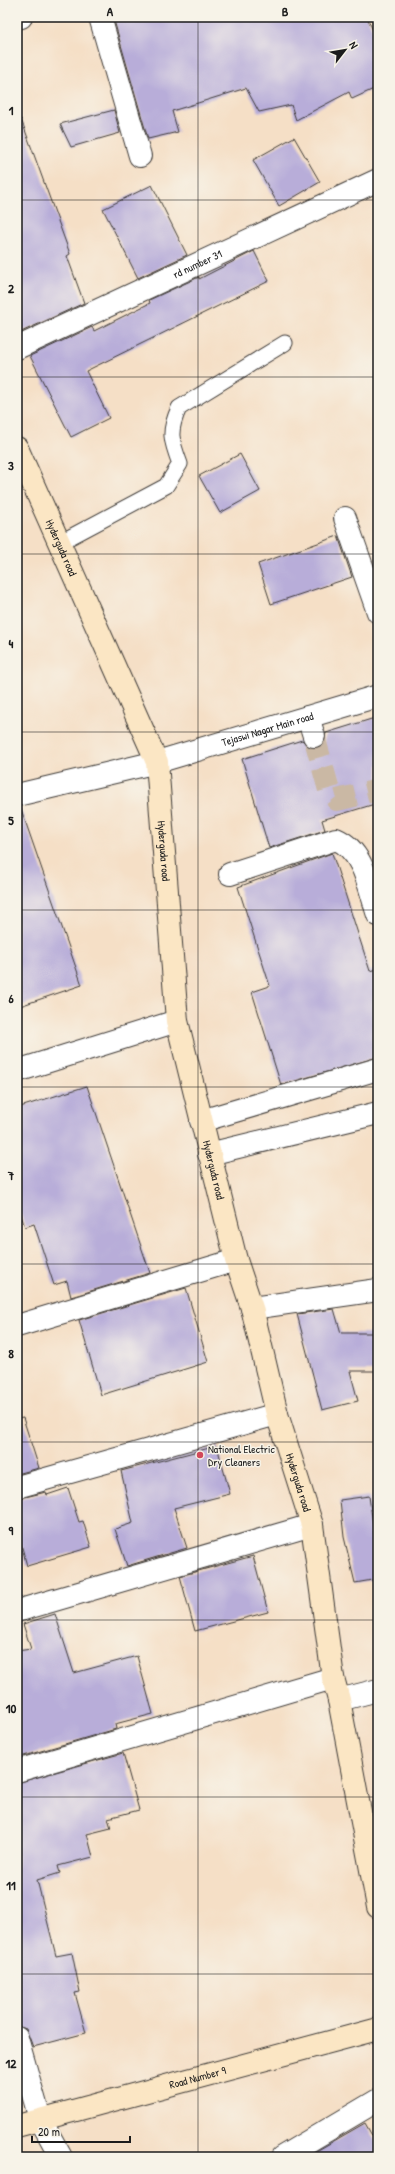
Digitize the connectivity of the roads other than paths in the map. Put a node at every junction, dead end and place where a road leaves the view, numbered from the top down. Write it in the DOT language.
graph roads {
  1 [pos="21,17"];
  2 [pos="100,17"];
  3 [pos="17,18"];
  4 [pos="140,156"];
  5 [pos="378,180"];
  6 [pos="285,343"];
  7 [pos="17,348"];
  8 [pos="17,448"];
  9 [pos="345,518"];
  10 [pos="60,543"];
  11 [pos="378,612"];
  12 [pos="378,696"];
  13 [pos="158,762"];
  14 [pos="17,795"];
  15 [pos="230,874"];
  16 [pos="378,914"];
  17 [pos="177,1021"];
  18 [pos="378,1070"];
  19 [pos="17,1072"];
  20 [pos="378,1113"];
  21 [pos="201,1121"];
  22 [pos="209,1154"];
  23 [pos="236,1260"];
  24 [pos="378,1290"];
  25 [pos="252,1308"];
  26 [pos="17,1326"];
  27 [pos="277,1414"];
  28 [pos="17,1487"];
  29 [pos="312,1525"];
  30 [pos="17,1610"];
  31 [pos="333,1678"];
  32 [pos="378,1690"];
  33 [pos="339,1700"];
  34 [pos="17,1771"];
  35 [pos="378,1907"];
  36 [pos="378,2029"];
  37 [pos="17,2038"];
  38 [pos="378,2100"];
  39 [pos="40,2119"];
  40 [pos="17,2126"];
  41 [pos="61,2157"];
  42 [pos="282,2157"];
  1 -- 3 [label="street"];
  2 -- 4 [label="street"];
  5 -- 7 [label="street, rd number 31"];
  6 -- 10 [label="lane"];
  8 -- 10 [label="street, Hyderguda road"];
  9 -- 11 [label="street"];
  10 -- 13 [label="street, Hyderguda road"];
  12 -- 13 [label="street, Tejaswi Nagar Main road"];
  13 -- 14 [label="street, Tejaswi Nagar Main road"];
  13 -- 17 [label="street, Hyderguda road"];
  15 -- 16 [label="street"];
  17 -- 19 [label="street"];
  17 -- 21 [label="street, Hyderguda road"];
  18 -- 21 [label="street"];
  20 -- 22 [label="street"];
  21 -- 22 [label="street, Hyderguda road"];
  22 -- 23 [label="street, Hyderguda road"];
  23 -- 25 [label="street, Hyderguda road"];
  23 -- 26 [label="street"];
  24 -- 25 [label="street"];
  25 -- 27 [label="street, Hyderguda road"];
  27 -- 28 [label="street"];
  27 -- 29 [label="street, Hyderguda road"];
  29 -- 30 [label="street"];
  29 -- 31 [label="street, Hyderguda road"];
  31 -- 33 [label="street, Hyderguda road"];
  31 -- 34 [label="street"];
  32 -- 33 [label="street"];
  33 -- 35 [label="street, Hyderguda road"];
  36 -- 39 [label="street, Road Number 9"];
  37 -- 39 [label="street"];
  38 -- 42 [label="street"];
  39 -- 40 [label="street, Road Number 9"];
  39 -- 41 [label="street"];
}
